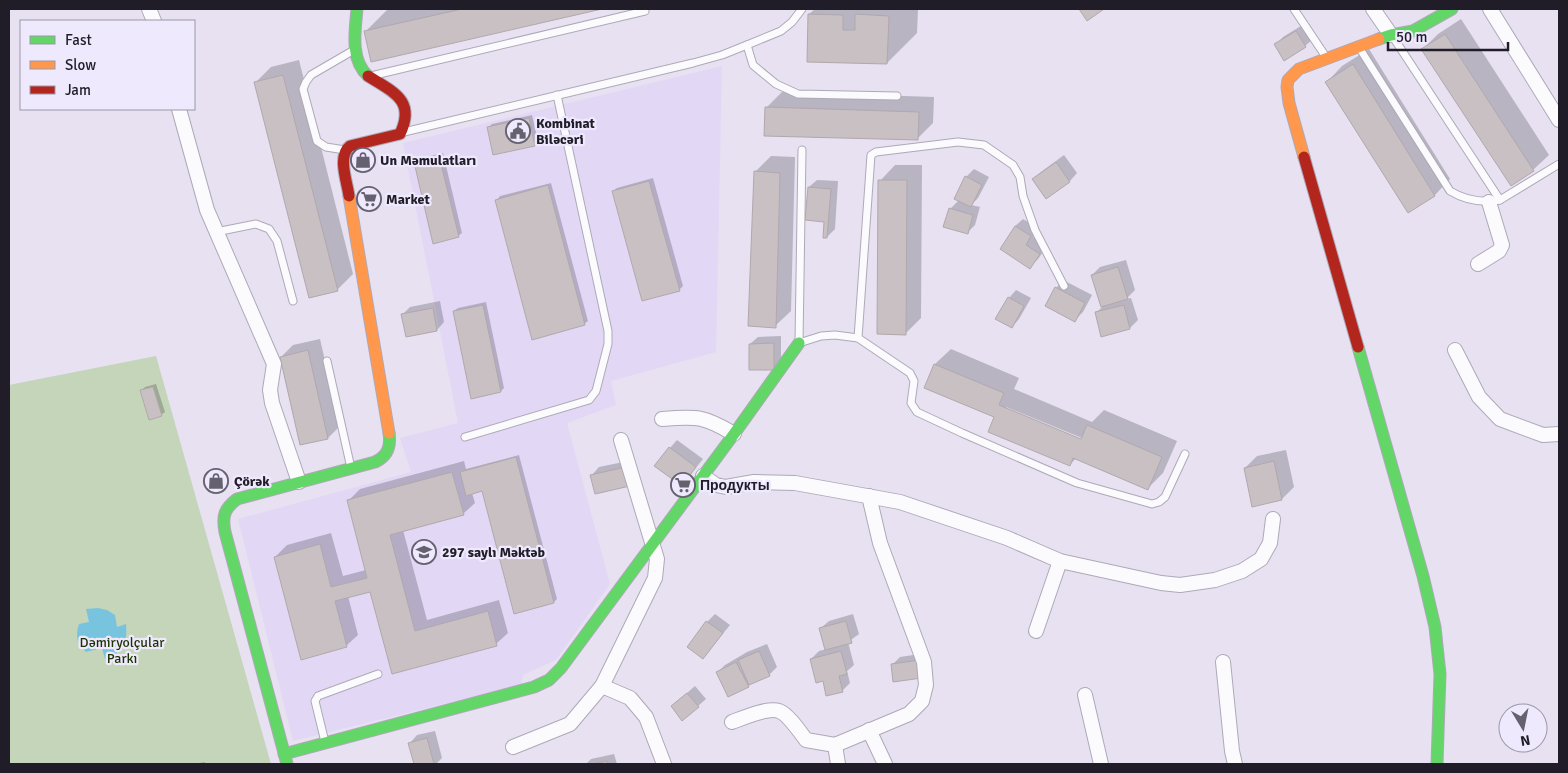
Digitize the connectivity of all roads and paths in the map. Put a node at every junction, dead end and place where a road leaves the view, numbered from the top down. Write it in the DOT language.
graph roads {
  1 [pos="357,9"];
  2 [pos="802,9"];
  3 [pos="1294,9"];
  4 [pos="1373,9"];
  5 [pos="1452,9"];
  6 [pos="1490,9"];
  7 [pos="645,11"];
  8 [pos="1392,35"];
  9 [pos="747,45"];
  10 [pos="1358,47"];
  11 [pos="356,48"];
  12 [pos="1328,59"];
  13 [pos="370,76"];
  14 [pos="557,94"];
  15 [pos="897,96"];
  16 [pos="179,110"];
  17 [pos="1559,120"];
  18 [pos="400,134"];
  19 [pos="345,150"];
  20 [pos="802,150"];
  21 [pos="1559,164"];
  22 [pos="1495,201"];
  23 [pos="216,232"];
  24 [pos="1478,264"];
  25 [pos="1064,286"];
  26 [pos="293,301"];
  27 [pos="858,338"];
  28 [pos="800,343"];
  29 [pos="1455,350"];
  30 [pos="327,361"];
  31 [pos="662,419"];
  32 [pos="734,434"];
  33 [pos="1559,434"];
  34 [pos="466,437"];
  35 [pos="622,440"];
  36 [pos="1185,454"];
  37 [pos="351,468"];
  38 [pos="703,476"];
  39 [pos="299,482"];
  40 [pos="869,496"];
  41 [pos="1273,519"];
  42 [pos="652,545"];
  43 [pos="1060,561"];
  44 [pos="1036,631"];
  45 [pos="1223,662"];
  46 [pos="378,674"];
  47 [pos="602,686"];
  48 [pos="1085,695"];
  49 [pos="732,722"];
  50 [pos="869,730"];
  51 [pos="325,742"];
  52 [pos="835,745"];
  53 [pos="513,748"];
  54 [pos="286,759"];
  55 [pos="664,764"];
  56 [pos="838,764"];
  57 [pos="885,764"];
  58 [pos="1101,764"];
  59 [pos="1235,764"];
  60 [pos="1437,764"];
  1 -- 11 [label="street"];
  2 -- 9 [label="lane"];
  3 -- 12 [label="lane"];
  4 -- 8 [label="street"];
  5 -- 8 [label="street"];
  6 -- 17 [label="street"];
  7 -- 13 [label="lane"];
  8 -- 10 [label="street"];
  8 -- 22 [label="lane"];
  9 -- 14 [label="lane"];
  9 -- 15 [label="lane"];
  10 -- 12 [label="street"];
  10 -- 22 [label="lane"];
  11 -- 13 [label="street"];
  11 -- 19 [label="lane"];
  12 -- 60 [label="street"];
  13 -- 18 [label="street"];
  14 -- 18 [label="lane"];
  14 -- 34 [label="lane"];
  16 -- 23 [label="street"];
  18 -- 19 [label="street"];
  19 -- 37 [label="street"];
  20 -- 28 [label="lane"];
  21 -- 22 [label="lane"];
  22 -- 24 [label="street"];
  23 -- 26 [label="lane"];
  23 -- 39 [label="street"];
  25 -- 27 [label="lane"];
  27 -- 28 [label="lane"];
  27 -- 36 [label="lane"];
  28 -- 32 [label="street"];
  29 -- 33 [label="street"];
  30 -- 37 [label="lane"];
  31 -- 32 [label="street"];
  32 -- 38 [label="street"];
  35 -- 42 [label="street"];
  37 -- 39 [label="street"];
  38 -- 40 [label="street"];
  38 -- 42 [label="street"];
  39 -- 54 [label="street"];
  40 -- 43 [label="street"];
  40 -- 50 [label="street"];
  41 -- 43 [label="street"];
  42 -- 47 [label="street"];
  42 -- 51 [label="street"];
  43 -- 44 [label="street"];
  45 -- 59 [label="street"];
  46 -- 51 [label="lane"];
  47 -- 53 [label="street"];
  47 -- 55 [label="street"];
  48 -- 58 [label="street"];
  49 -- 52 [label="street"];
  50 -- 52 [label="street"];
  50 -- 57 [label="street"];
  51 -- 54 [label="street"];
  52 -- 56 [label="street"];
}
